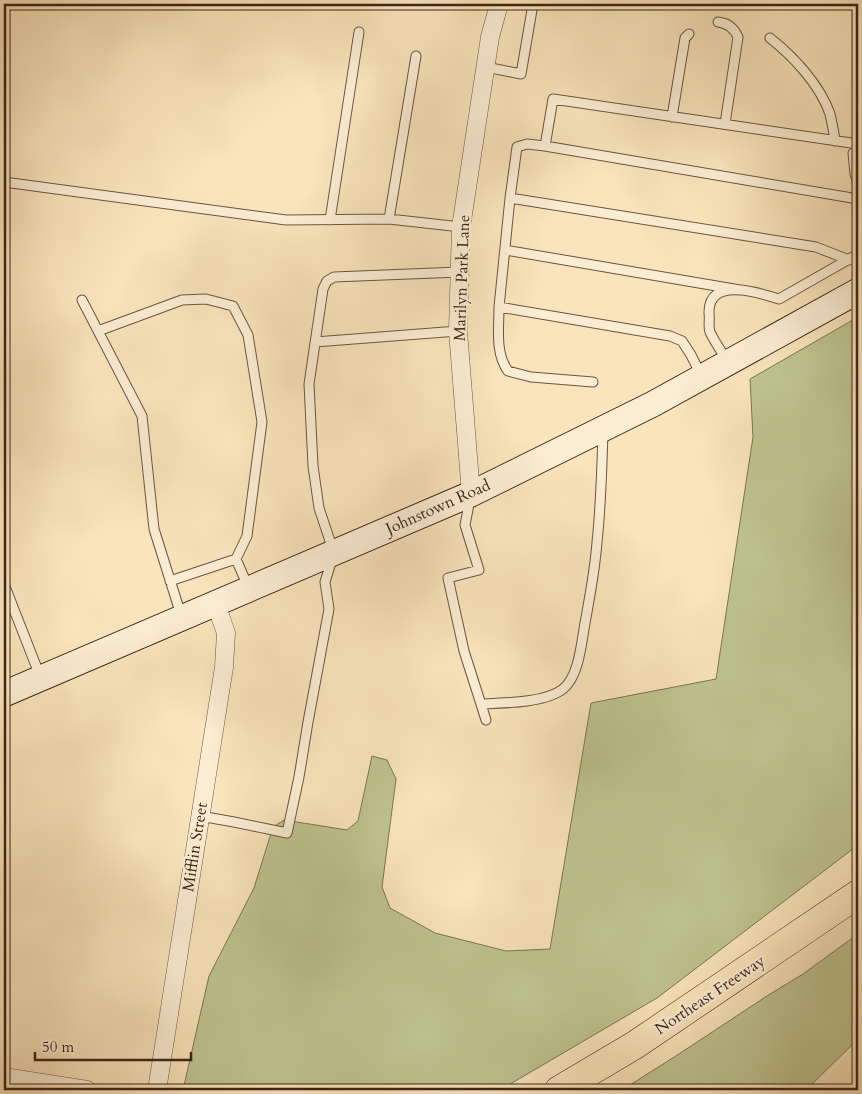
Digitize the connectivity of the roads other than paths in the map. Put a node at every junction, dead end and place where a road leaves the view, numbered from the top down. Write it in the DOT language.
graph roads {
  1 [pos="499,4"];
  2 [pos="533,4"];
  3 [pos="718,22"];
  4 [pos="359,32"];
  5 [pos="689,34"];
  6 [pos="770,38"];
  7 [pos="416,56"];
  8 [pos="486,67"];
  9 [pos="672,116"];
  10 [pos="725,124"];
  11 [pos="836,141"];
  12 [pos="858,144"];
  13 [pos="545,146"];
  14 [pos="858,149"];
  15 [pos="4,182"];
  16 [pos="858,182"];
  17 [pos="510,198"];
  18 [pos="858,199"];
  19 [pos="390,219"];
  20 [pos="330,220"];
  21 [pos="461,227"];
  22 [pos="505,250"];
  23 [pos="858,254"];
  24 [pos="849,260"];
  25 [pos="459,272"];
  26 [pos="740,290"];
  27 [pos="858,291"];
  28 [pos="82,300"];
  29 [pos="499,307"];
  30 [pos="98,331"];
  31 [pos="458,331"];
  32 [pos="315,342"];
  33 [pos="728,362"];
  34 [pos="702,377"];
  35 [pos="593,382"];
  36 [pos="603,429"];
  37 [pos="471,494"];
  38 [pos="334,553"];
  39 [pos="236,559"];
  40 [pos="170,581"];
  41 [pos="4,584"];
  42 [pos="249,589"];
  43 [pos="216,604"];
  44 [pos="182,618"];
  45 [pos="41,678"];
  46 [pos="4,694"];
  47 [pos="481,704"];
  48 [pos="486,720"];
  49 [pos="200,816"];
  50 [pos="858,894"];
  51 [pos="4,1077"];
  52 [pos="87,1090"];
  53 [pos="156,1090"];
  54 [pos="559,1090"];
  1 -- 8 [label="street, Marilyn Park Lane"];
  2 -- 8 [label="lane"];
  3 -- 10 [label="lane"];
  4 -- 20 [label="lane"];
  5 -- 9 [label="lane"];
  6 -- 11 [label="lane"];
  7 -- 19 [label="lane"];
  8 -- 21 [label="street, Marilyn Park Lane"];
  9 -- 10 [label="lane"];
  9 -- 13 [label="lane"];
  10 -- 11 [label="lane"];
  11 -- 12 [label="lane"];
  13 -- 17 [label="lane"];
  13 -- 18 [label="lane"];
  14 -- 16 [label="lane"];
  15 -- 20 [label="lane"];
  17 -- 22 [label="lane"];
  17 -- 24 [label="lane"];
  19 -- 20 [label="lane"];
  19 -- 21 [label="lane"];
  21 -- 25 [label="street, Marilyn Park Lane"];
  22 -- 26 [label="lane"];
  22 -- 29 [label="lane"];
  23 -- 24 [label="lane"];
  24 -- 26 [label="lane"];
  25 -- 31 [label="street, Marilyn Park Lane"];
  25 -- 32 [label="lane"];
  26 -- 33 [label="lane"];
  27 -- 33 [label="main road, Johnstown Road"];
  28 -- 30 [label="lane"];
  29 -- 34 [label="lane"];
  29 -- 35 [label="lane"];
  30 -- 39 [label="lane"];
  30 -- 40 [label="lane"];
  31 -- 32 [label="lane"];
  31 -- 37 [label="street, Marilyn Park Lane"];
  32 -- 38 [label="lane"];
  33 -- 34 [label="main road, Johnstown Road"];
  34 -- 36 [label="main road, Johnstown Road"];
  36 -- 37 [label="main road, Johnstown Road"];
  36 -- 47 [label="lane"];
  37 -- 38 [label="main road, Johnstown Road"];
  37 -- 47 [label="lane"];
  38 -- 42 [label="main road, Johnstown Road"];
  38 -- 49 [label="lane"];
  39 -- 40 [label="lane"];
  39 -- 42 [label="lane"];
  40 -- 44 [label="lane"];
  41 -- 45 [label="lane"];
  42 -- 43 [label="main road, Johnstown Road"];
  43 -- 44 [label="main road, Johnstown Road"];
  43 -- 49 [label="street, Mifflin Street"];
  44 -- 45 [label="main road, Johnstown Road"];
  45 -- 46 [label="main road, Johnstown Road"];
  47 -- 48 [label="lane"];
  49 -- 53 [label="street, Mifflin Street"];
  50 -- 54 [label="highway, Northeast Freeway"];
  51 -- 52 [label="street"];
}
